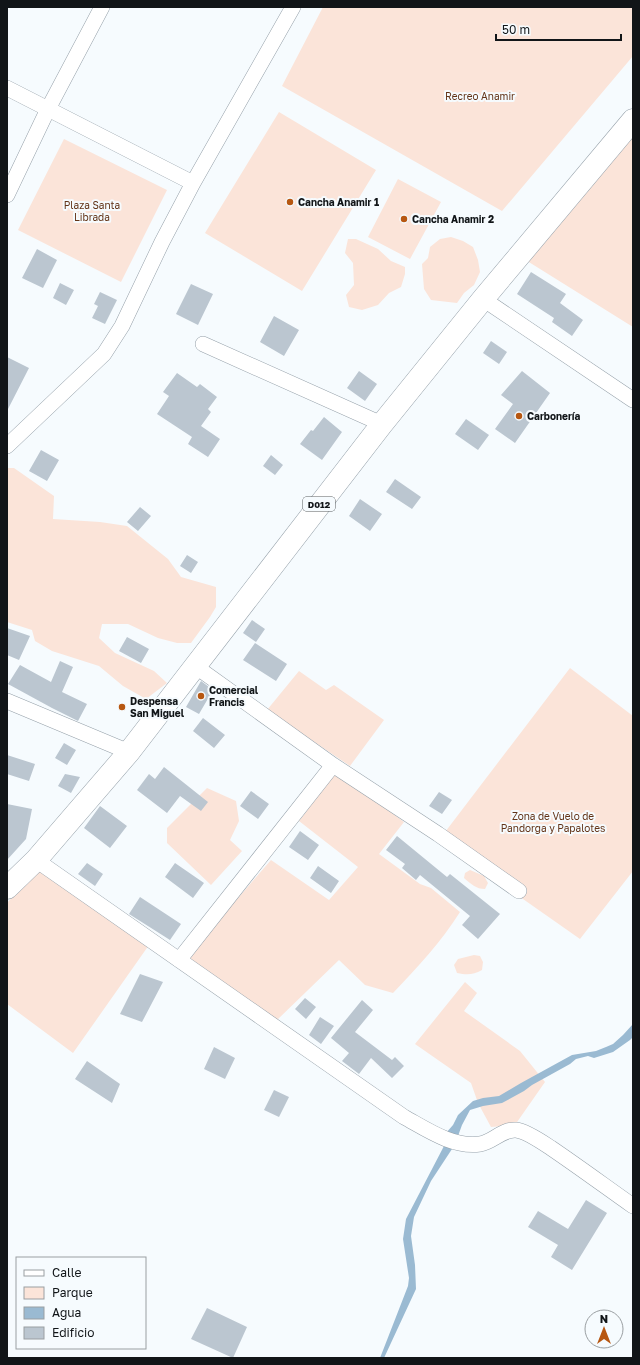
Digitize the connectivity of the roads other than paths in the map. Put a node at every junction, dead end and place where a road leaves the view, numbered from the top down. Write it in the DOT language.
graph roads {
  1 [pos="102,7"];
  2 [pos="293,7"];
  3 [pos="7,88"];
  4 [pos="48,109"];
  5 [pos="633,120"];
  6 [pos="193,183"];
  7 [pos="7,195"];
  8 [pos="483,298"];
  9 [pos="203,344"];
  10 [pos="633,400"];
  11 [pos="382,424"];
  12 [pos="7,446"];
  13 [pos="195,666"];
  14 [pos="7,700"];
  15 [pos="129,752"];
  16 [pos="333,765"];
  17 [pos="36,860"];
  18 [pos="7,888"];
  19 [pos="519,891"];
  20 [pos="179,960"];
  21 [pos="633,1206"];
  1 -- 4 [label="street"];
  2 -- 6 [label="street"];
  3 -- 4 [label="street"];
  4 -- 6 [label="street"];
  4 -- 7 [label="street"];
  5 -- 8 [label="main road, D012"];
  6 -- 12 [label="street"];
  8 -- 10 [label="street"];
  8 -- 11 [label="main road, D012"];
  9 -- 11 [label="street"];
  11 -- 13 [label="main road, D012"];
  13 -- 15 [label="main road, D012"];
  13 -- 16 [label="street"];
  14 -- 15 [label="street"];
  15 -- 17 [label="main road, D012"];
  16 -- 19 [label="street"];
  16 -- 20 [label="street"];
  17 -- 18 [label="main road, D012"];
  17 -- 20 [label="street"];
  20 -- 21 [label="street"];
}
